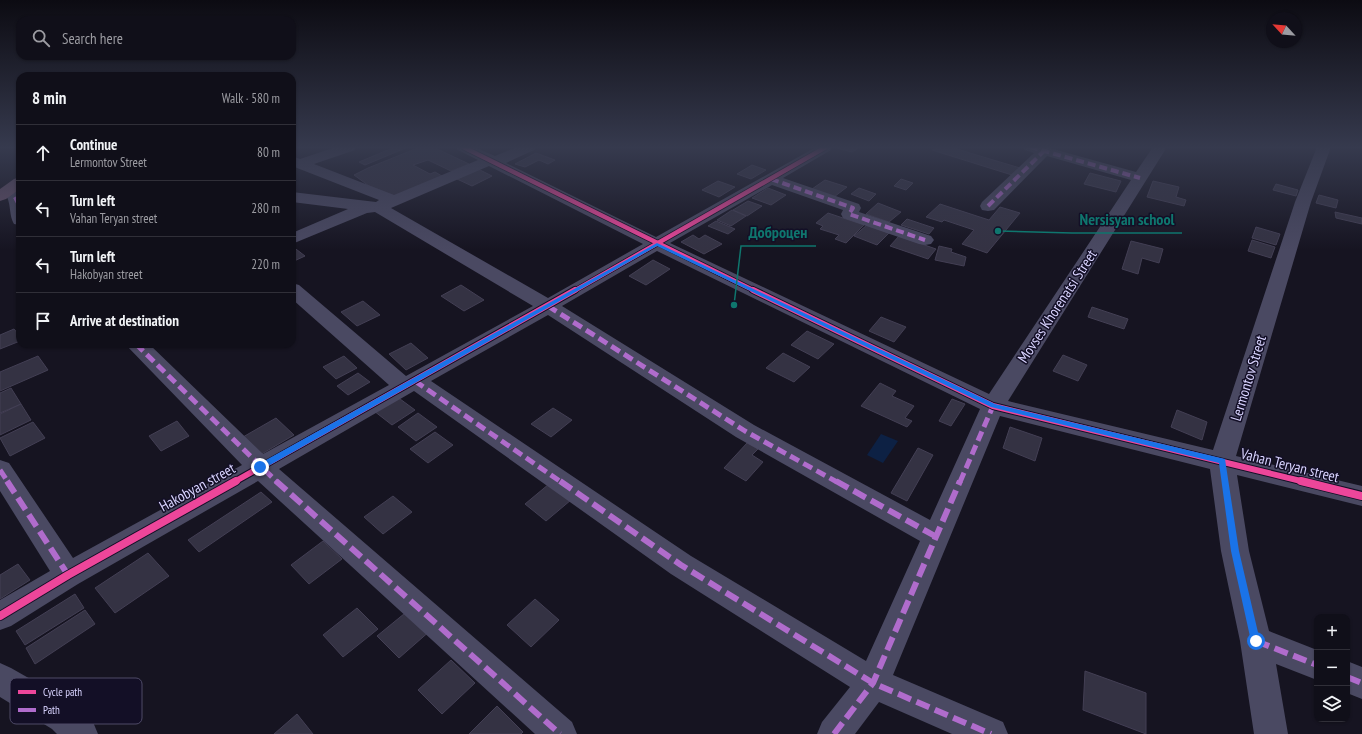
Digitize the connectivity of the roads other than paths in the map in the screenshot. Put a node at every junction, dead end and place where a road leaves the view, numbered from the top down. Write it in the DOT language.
graph roads {
  1 [pos="337,181"];
  2 [pos="443,181"];
  3 [pos="533,181"];
  4 [pos="767,181"];
  5 [pos="777,181"];
  6 [pos="1009,181"];
  7 [pos="1138,181"];
  8 [pos="1311,181"];
  9 [pos="296,197"];
  10 [pos="16,201"];
  11 [pos="386,204"];
  12 [pos="0,206"];
  13 [pos="988,206"];
  14 [pos="296,237"];
  15 [pos="925,240"];
  16 [pos="657,244"];
  17 [pos="296,292"];
  18 [pos="548,306"];
  19 [pos="140,348"];
  20 [pos="410,384"];
  21 [pos="993,406"];
  22 [pos="1222,461"];
  23 [pos="260,467"];
  24 [pos="0,470"];
  25 [pos="1362,496"];
  26 [pos="935,536"];
  27 [pos="68,575"];
  28 [pos="0,616"];
  29 [pos="1256,641"];
  30 [pos="1314,664"];
  31 [pos="1350,678"];
  32 [pos="0,679"];
  33 [pos="873,683"];
  34 [pos="1362,683"];
  35 [pos="10,685"];
  36 [pos="71,724"];
  37 [pos="81,734"];
  38 [pos="560,734"];
  39 [pos="834,734"];
  40 [pos="991,734"];
  41 [pos="1271,734"];
  1 -- 11 [label="street"];
  2 -- 11 [label="street"];
  3 -- 16 [label="street, Vahan Teryan street"];
  4 -- 16 [label="street, Hakobyan street"];
  5 -- 15 [label="street"];
  6 -- 13 [label="street"];
  7 -- 21 [label="street, Movses Khorenatsi Street"];
  8 -- 22 [label="street, Lermontov Street"];
  9 -- 11 [label="street"];
  10 -- 12 [label="highway"];
  11 -- 14 [label="street"];
  11 -- 18 [label="street"];
  16 -- 18 [label="street, Hakobyan street"];
  16 -- 21 [label="street, Vahan Teryan street"];
  17 -- 20 [label="street"];
  18 -- 20 [label="street, Hakobyan street"];
  18 -- 26 [label="street"];
  19 -- 23 [label="street"];
  20 -- 23 [label="street, Hakobyan street"];
  20 -- 33 [label="street"];
  21 -- 22 [label="street, Vahan Teryan street"];
  21 -- 26 [label="street, Movses Khorenatsi Street"];
  22 -- 25 [label="street, Vahan Teryan street"];
  22 -- 29 [label="street, Lermontov Street"];
  23 -- 27 [label="street, Hakobyan street"];
  23 -- 38 [label="street"];
  24 -- 27 [label="street"];
  26 -- 33 [label="street, Movses Khorenatsi Street"];
  27 -- 28 [label="street, Hakobyan street"];
  29 -- 30 [label="street"];
  29 -- 41 [label="street, Lermontov Street"];
  31 -- 34 [label="street"];
  32 -- 35 [label="street"];
  33 -- 39 [label="street, Movses Khorenatsi Street"];
  33 -- 40 [label="street"];
  36 -- 37 [label="street"];
}
